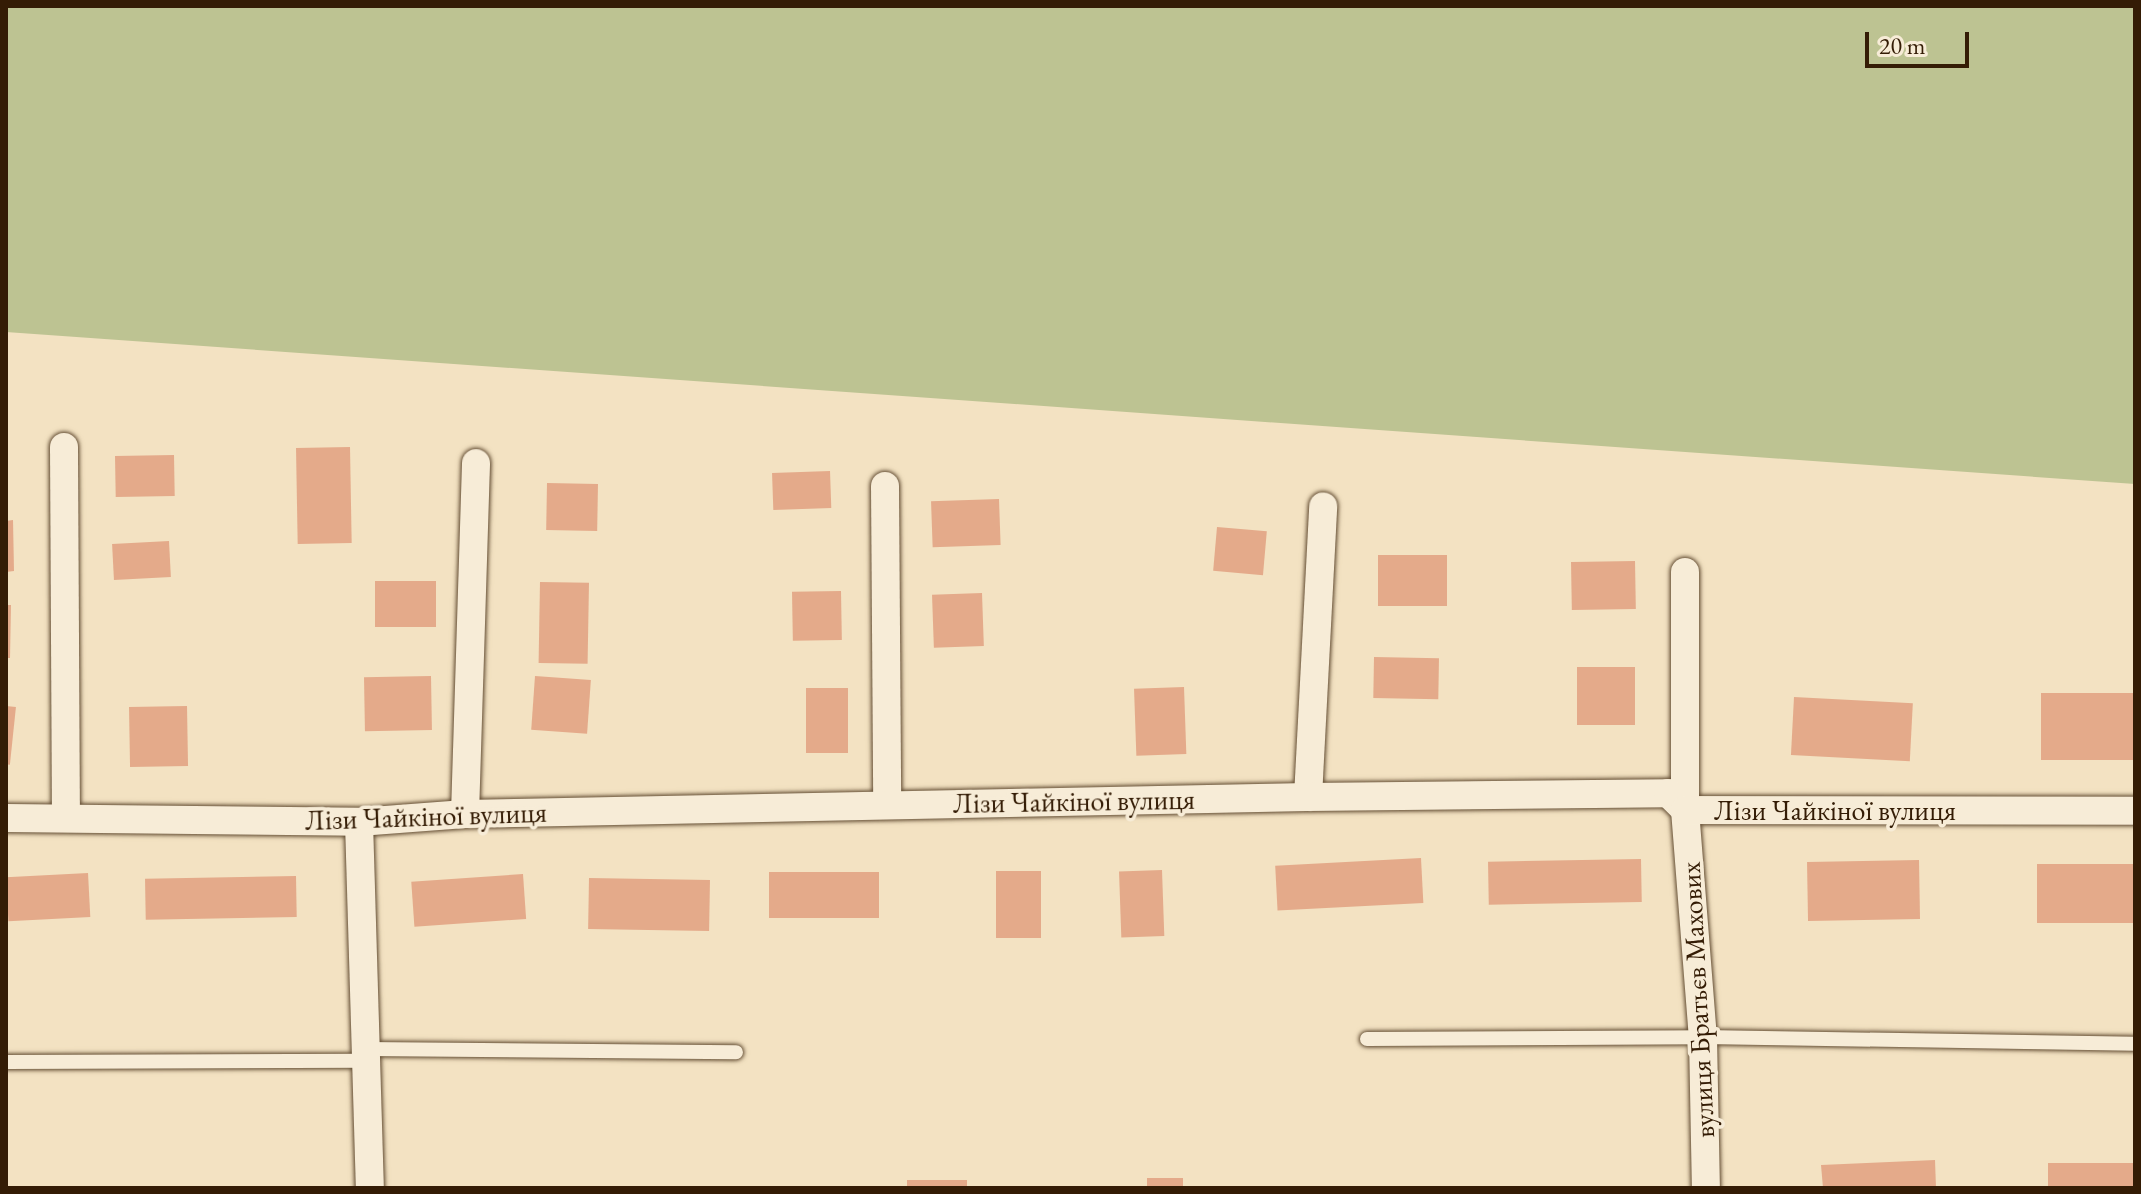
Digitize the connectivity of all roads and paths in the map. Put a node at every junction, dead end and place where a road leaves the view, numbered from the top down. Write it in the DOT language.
graph roads {
  1 [pos="64,447"];
  2 [pos="476,463"];
  3 [pos="885,486"];
  4 [pos="1323,506"];
  5 [pos="1685,572"];
  6 [pos="1308,797"];
  7 [pos="887,805"];
  8 [pos="1685,810"];
  9 [pos="2135,811"];
  10 [pos="465,814"];
  11 [pos="66,817"];
  12 [pos="6,818"];
  13 [pos="359,822"];
  14 [pos="1703,1037"];
  15 [pos="1367,1039"];
  16 [pos="2135,1044"];
  17 [pos="736,1052"];
  18 [pos="364,1055"];
  19 [pos="6,1062"];
  20 [pos="370,1188"];
  21 [pos="1706,1188"];
  1 -- 11 [label="street"];
  2 -- 10 [label="street"];
  3 -- 7 [label="street"];
  4 -- 6 [label="street"];
  5 -- 8 [label="street, вулиця Братьєв Махових"];
  6 -- 7 [label="street, Лізи Чайкіної вулиця"];
  6 -- 8 [label="street, Лізи Чайкіної вулиця"];
  7 -- 10 [label="street, Лізи Чайкіної вулиця"];
  8 -- 9 [label="street, Лізи Чайкіної вулиця"];
  8 -- 14 [label="street, вулиця Братьєв Махових"];
  10 -- 13 [label="street, Лізи Чайкіної вулиця"];
  11 -- 12 [label="street, Лізи Чайкіної вулиця"];
  11 -- 13 [label="street, Лізи Чайкіної вулиця"];
  13 -- 18 [label="street"];
  14 -- 15 [label="lane"];
  14 -- 16 [label="lane"];
  14 -- 21 [label="street, вулиця Братьєв Махових"];
  17 -- 18 [label="lane"];
  18 -- 19 [label="lane"];
  18 -- 20 [label="street"];
}
